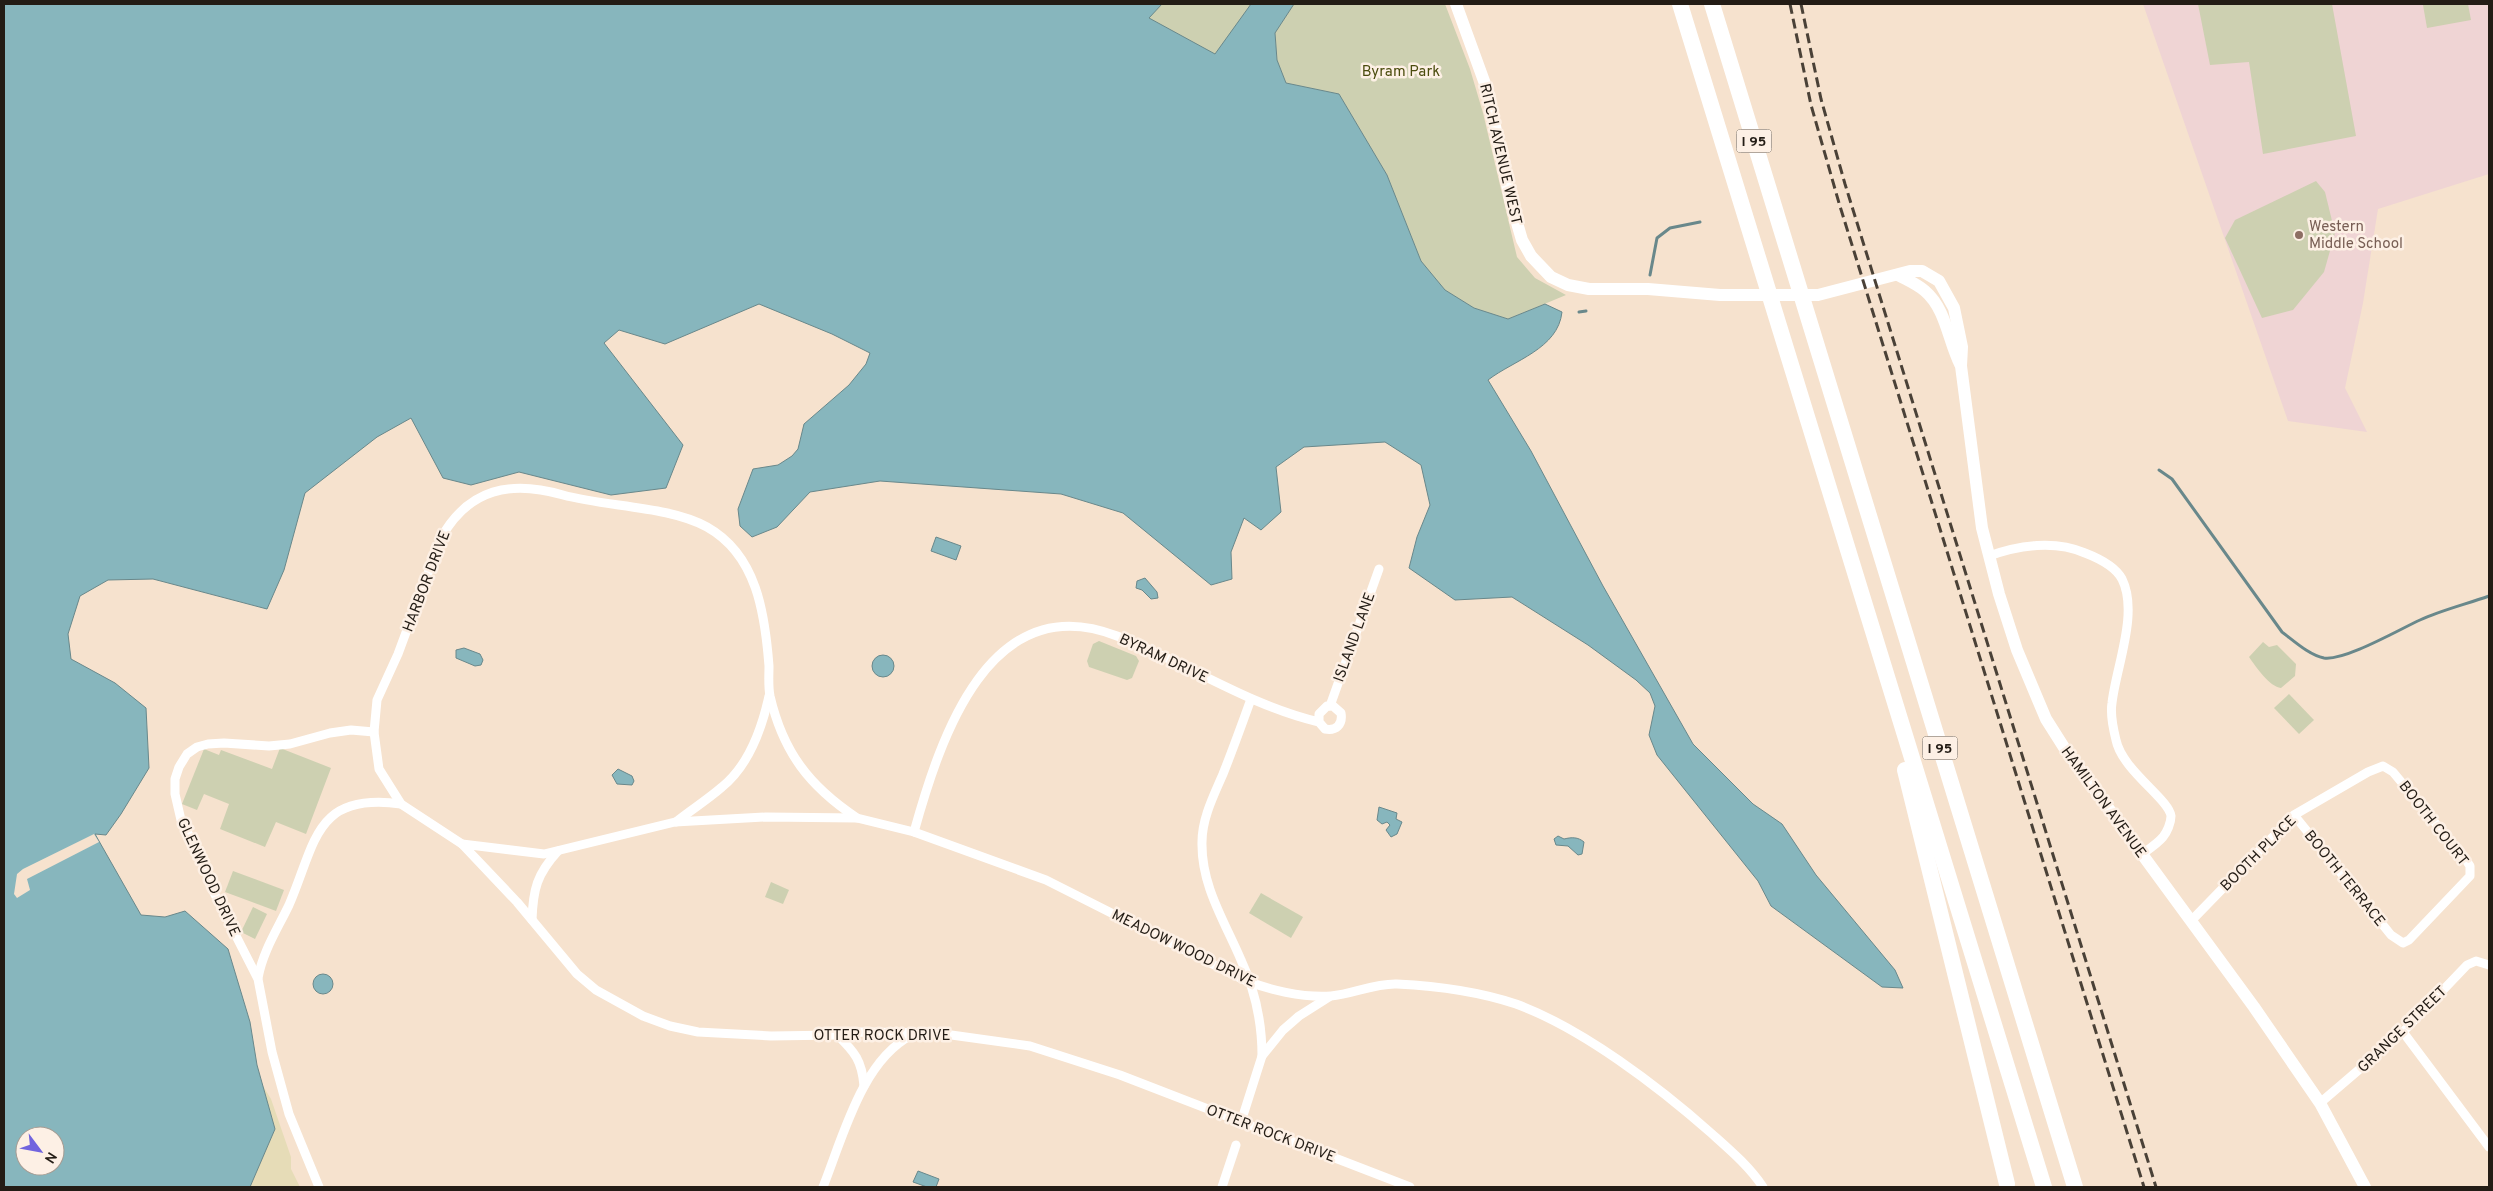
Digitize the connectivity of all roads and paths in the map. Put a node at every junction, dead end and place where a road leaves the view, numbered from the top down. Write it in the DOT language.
graph roads {
  1 [pos="1456,4"];
  2 [pos="1680,4"];
  3 [pos="1712,4"];
  4 [pos="1898,275"];
  5 [pos="1720,295"];
  6 [pos="1961,366"];
  7 [pos="1989,556"];
  8 [pos="1379,569"];
  9 [pos="1887,677"];
  10 [pos="770,694"];
  11 [pos="1251,699"];
  12 [pos="1330,706"];
  13 [pos="1319,722"];
  14 [pos="374,732"];
  15 [pos="2383,766"];
  16 [pos="401,804"];
  17 [pos="2294,815"];
  18 [pos="857,818"];
  19 [pos="675,822"];
  20 [pos="914,832"];
  21 [pos="462,844"];
  22 [pos="558,851"];
  23 [pos="2142,854"];
  24 [pos="532,920"];
  25 [pos="2192,921"];
  26 [pos="2397,941"];
  27 [pos="2487,964"];
  28 [pos="258,979"];
  29 [pos="1249,982"];
  30 [pos="1331,996"];
  31 [pos="2402,1032"];
  32 [pos="915,1034"];
  33 [pos="837,1035"];
  34 [pos="1262,1056"];
  35 [pos="864,1086"];
  36 [pos="2320,1103"];
  37 [pos="1241,1122"];
  38 [pos="1236,1145"];
  39 [pos="2489,1147"];
  40 [pos="825,1183"];
  41 [pos="2007,1184"];
  42 [pos="319,1187"];
  43 [pos="818,1187"];
  44 [pos="1222,1187"];
  45 [pos="1410,1187"];
  46 [pos="1764,1187"];
  47 [pos="2044,1187"];
  48 [pos="2076,1187"];
  49 [pos="2365,1187"];
  1 -- 5 [label="main road, RITCH AVENUE WEST"];
  2 -- 9 [label="highway, I 95"];
  3 -- 48 [label="highway, I 95"];
  4 -- 5 [label="main road, HAMILTON AVENUE"];
  4 -- 6 [label="main road, HAMILTON AVENUE"];
  4 -- 6 [label="main road, HAMILTON AVENUE"];
  6 -- 7 [label="main road, HAMILTON AVENUE"];
  7 -- 23 [label="main road, HAMILTON AVENUE"];
  7 -- 23 [label="street"];
  8 -- 12 [label="street, ISLAND LANE"];
  9 -- 41 [label="highway"];
  9 -- 47 [label="highway, I 95"];
  10 -- 14 [label="street, HARBOR DRIVE"];
  10 -- 18 [label="street, HARBOR DRIVE"];
  10 -- 19 [label="street, HARBOR DRIVE"];
  11 -- 13 [label="street, BYRAM DRIVE"];
  11 -- 20 [label="street, BYRAM DRIVE"];
  11 -- 29 [label="street"];
  12 -- 13 [label="street"];
  12 -- 13 [label="street, BYRAM DRIVE"];
  14 -- 16 [label="street, HARBOR DRIVE"];
  14 -- 28 [label="street, GLENWOOD DRIVE"];
  15 -- 17 [label="street, BOOTH PLACE"];
  15 -- 26 [label="street, BOOTH COURT"];
  16 -- 21 [label="street, HARBOR DRIVE"];
  16 -- 28 [label="street, GLENWOOD DRIVE"];
  17 -- 25 [label="street, BOOTH PLACE"];
  17 -- 26 [label="street, BOOTH TERRACE"];
  18 -- 19 [label="street, MEADOW WOOD DRIVE"];
  18 -- 20 [label="street, MEADOW WOOD DRIVE"];
  19 -- 22 [label="street, MEADOW WOOD DRIVE"];
  20 -- 29 [label="street, MEADOW WOOD DRIVE"];
  21 -- 22 [label="street, MEADOW WOOD DRIVE"];
  21 -- 24 [label="street, OTTER ROCK DRIVE"];
  22 -- 24 [label="street"];
  23 -- 25 [label="main road, HAMILTON AVENUE"];
  24 -- 33 [label="street, OTTER ROCK DRIVE"];
  25 -- 36 [label="main road, HAMILTON AVENUE"];
  27 -- 31 [label="street, GRANGE STREET"];
  28 -- 42 [label="street, GLENWOOD DRIVE"];
  29 -- 30 [label="street, MEADOW WOOD DRIVE"];
  29 -- 34 [label="street"];
  30 -- 34 [label="street"];
  30 -- 46 [label="street, MEADOW WOOD DRIVE"];
  31 -- 36 [label="street, GRANGE STREET"];
  31 -- 39 [label="street"];
  32 -- 33 [label="street, OTTER ROCK DRIVE"];
  32 -- 35 [label="street"];
  32 -- 37 [label="street, OTTER ROCK DRIVE"];
  33 -- 35 [label="street"];
  34 -- 37 [label="street"];
  35 -- 40 [label="street"];
  36 -- 49 [label="main road, HAMILTON AVENUE"];
  37 -- 45 [label="street, OTTER ROCK DRIVE"];
  38 -- 44 [label="street"];
  40 -- 43 [label="street"];
}
